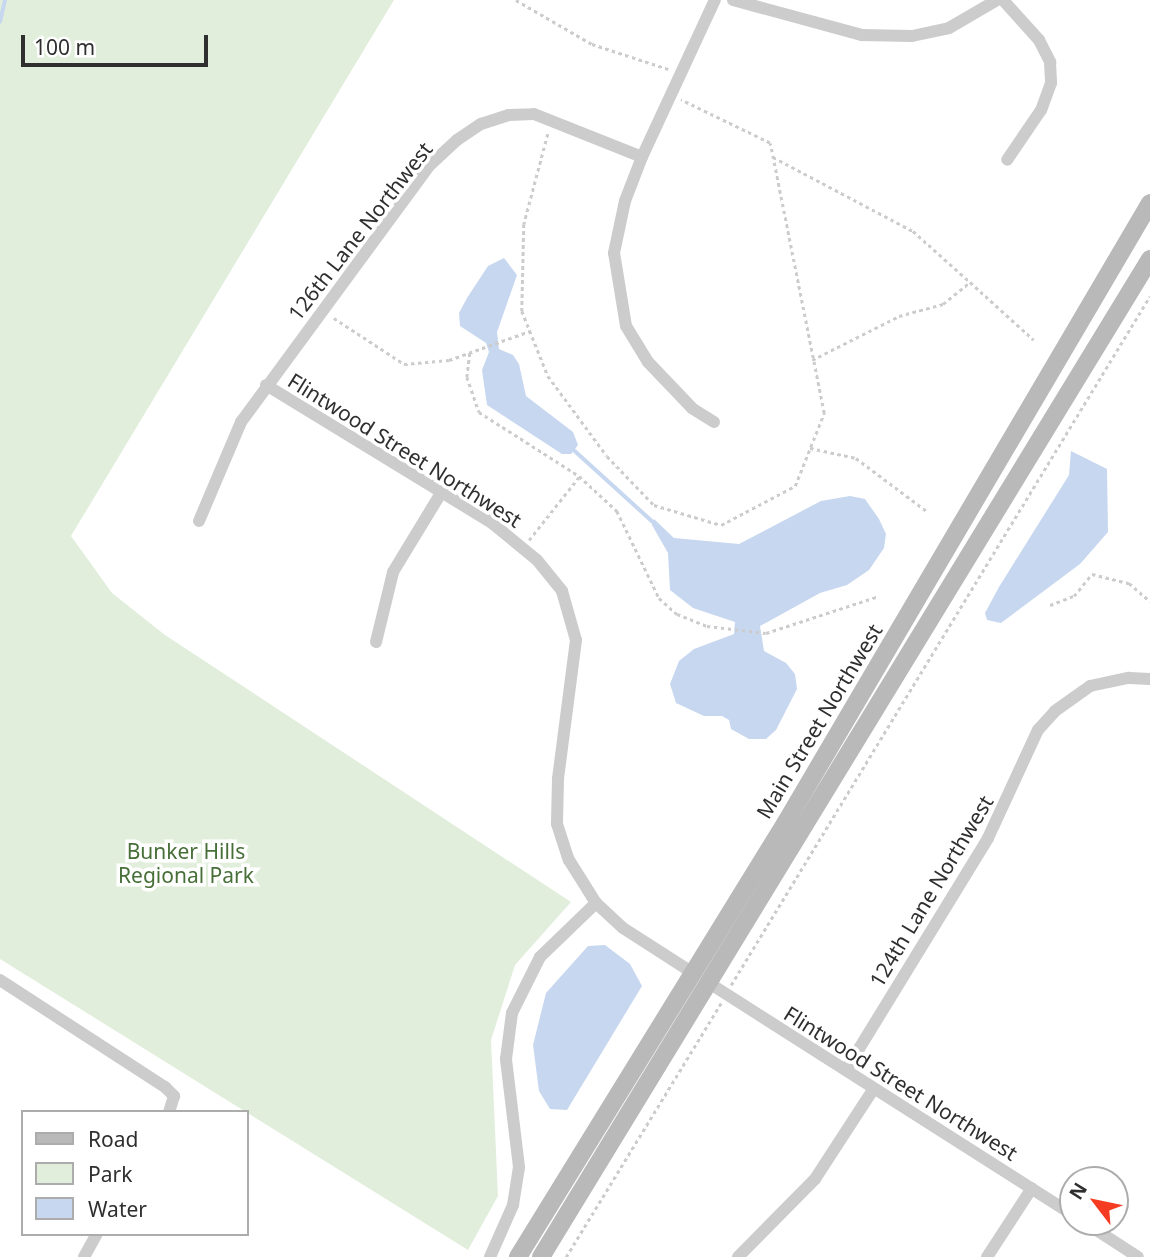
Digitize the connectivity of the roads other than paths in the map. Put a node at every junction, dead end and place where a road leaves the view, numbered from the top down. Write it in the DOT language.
graph roads {
  1 [pos="715,0"];
  2 [pos="733,0"];
  3 [pos="997,0"];
  4 [pos="1003,0"];
  5 [pos="642,157"];
  6 [pos="1007,160"];
  7 [pos="1150,203"];
  8 [pos="1150,259"];
  9 [pos="266,385"];
  10 [pos="714,422"];
  11 [pos="441,493"];
  12 [pos="199,521"];
  13 [pos="376,642"];
  14 [pos="1150,679"];
  15 [pos="596,903"];
  16 [pos="693,973"];
  17 [pos="0,980"];
  18 [pos="709,983"];
  19 [pos="846,1070"];
  20 [pos="874,1088"];
  21 [pos="170,1110"];
  22 [pos="1032,1188"];
  23 [pos="1059,1206"];
  24 [pos="96,1236"];
  25 [pos="1106,1236"];
  26 [pos="84,1257"];
  27 [pos="490,1257"];
  28 [pos="519,1257"];
  29 [pos="541,1257"];
  30 [pos="738,1257"];
  31 [pos="987,1257"];
  32 [pos="1138,1257"];
  1 -- 5 [label="street"];
  2 -- 3 [label="street"];
  4 -- 6 [label="street"];
  5 -- 9 [label="street, 126th Lane Northwest"];
  5 -- 10 [label="street"];
  7 -- 16 [label="main road, Main Street Northwest"];
  8 -- 18 [label="main road, Main Street Northwest"];
  9 -- 11 [label="street, Flintwood Street Northwest"];
  9 -- 12 [label="street, 126th Lane Northwest"];
  11 -- 13 [label="street"];
  11 -- 15 [label="street, Flintwood Street Northwest"];
  14 -- 19 [label="street, 124th Lane Northwest"];
  15 -- 16 [label="street, Flintwood Street Northwest"];
  15 -- 27 [label="street"];
  16 -- 28 [label="main road, Main Street Northwest"];
  17 -- 21 [label="street"];
  18 -- 19 [label="street, Flintwood Street Northwest"];
  18 -- 29 [label="main road, Main Street Northwest"];
  19 -- 20 [label="street, Flintwood Street Northwest"];
  20 -- 22 [label="street, Flintwood Street Northwest"];
  20 -- 30 [label="street"];
  22 -- 23 [label="street, Flintwood Street Northwest"];
  22 -- 31 [label="street"];
  24 -- 26 [label="street"];
  25 -- 32 [label="street"];
}
